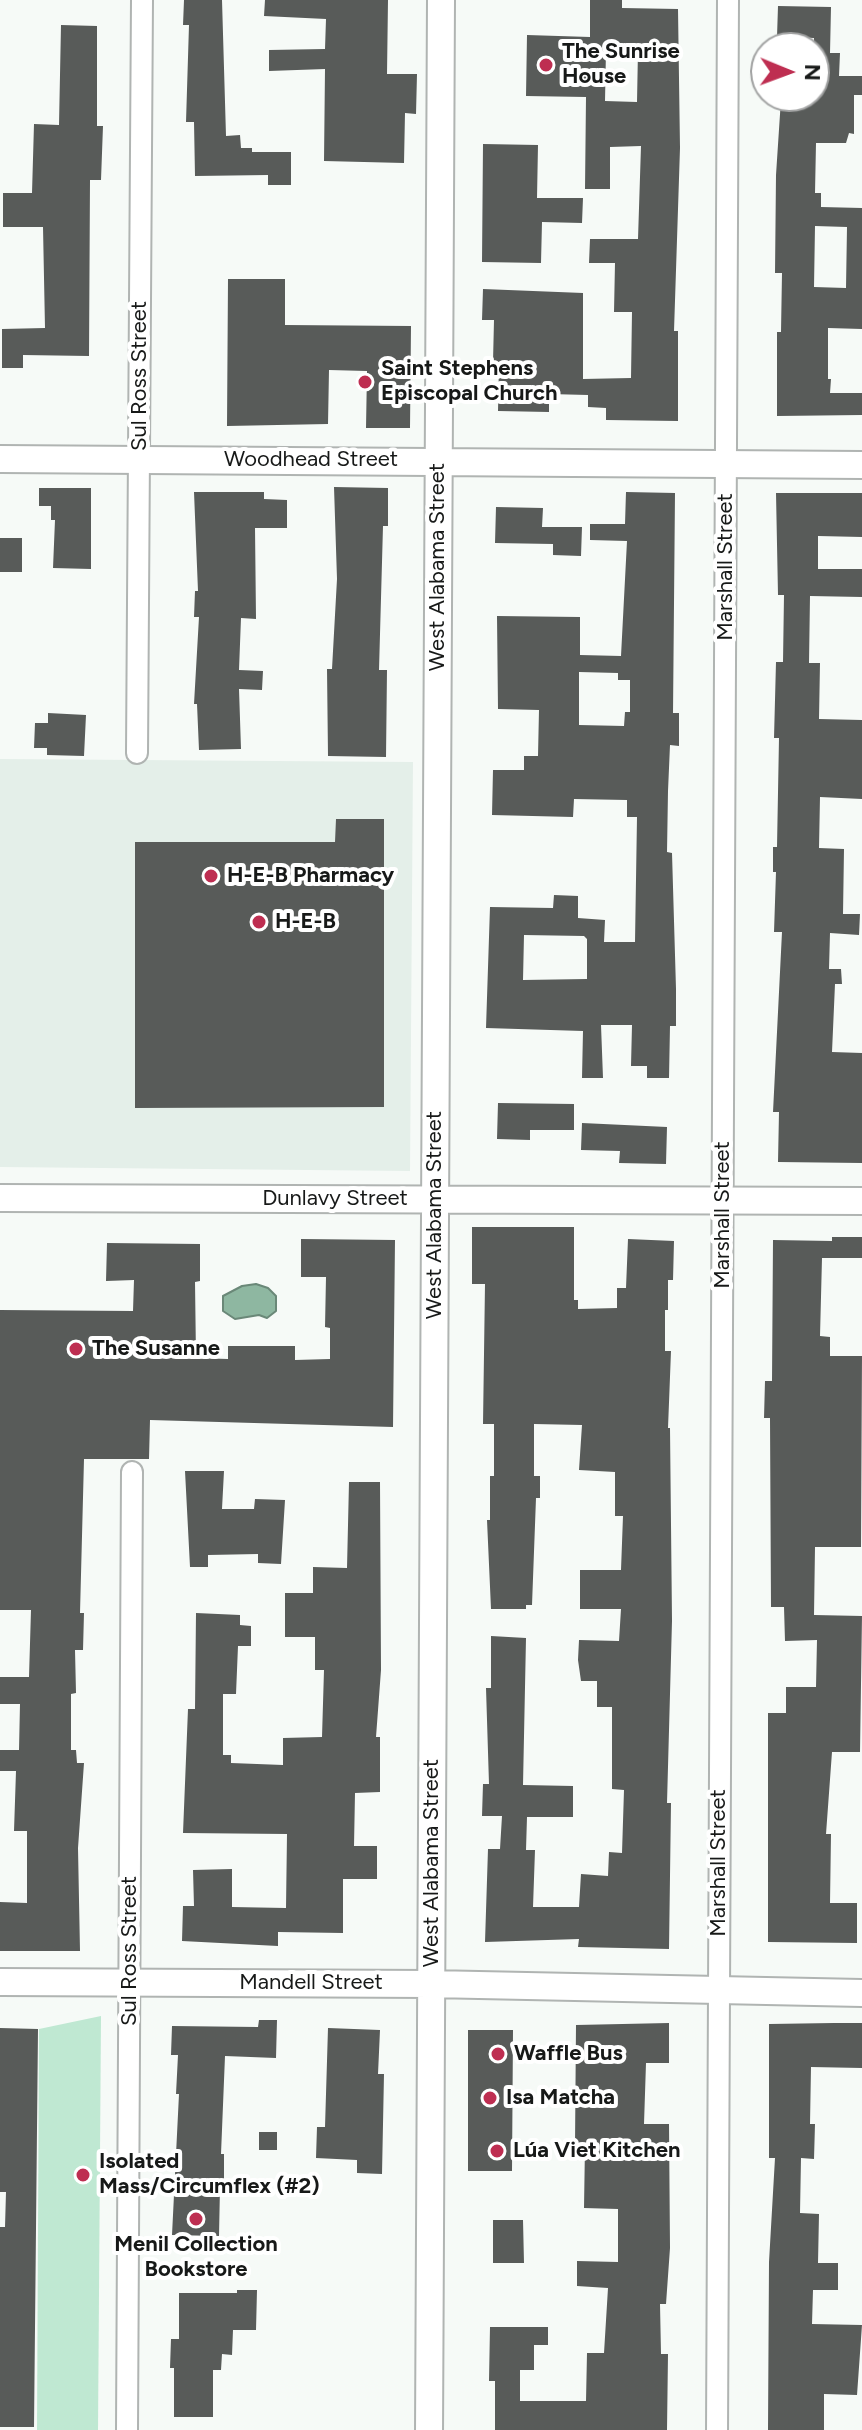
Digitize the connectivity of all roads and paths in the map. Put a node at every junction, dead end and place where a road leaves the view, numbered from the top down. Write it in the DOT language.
graph roads {
  1 [pos="142,0"];
  2 [pos="441,0"];
  3 [pos="728,0"];
  4 [pos="0,459"];
  5 [pos="139,460"];
  6 [pos="439,461"];
  7 [pos="862,465"];
  8 [pos="726,466"];
  9 [pos="137,753"];
  10 [pos="0,1198"];
  11 [pos="435,1199"];
  12 [pos="723,1200"];
  13 [pos="862,1201"];
  14 [pos="132,1472"];
  15 [pos="0,1982"];
  16 [pos="129,1983"];
  17 [pos="431,1984"];
  18 [pos="719,1991"];
  19 [pos="862,1993"];
  20 [pos="127,2430"];
  21 [pos="429,2430"];
  22 [pos="717,2430"];
  1 -- 5 [label="street, Sul Ross Street"];
  2 -- 6 [label="street, West Alabama Street"];
  3 -- 8 [label="street, Marshall Street"];
  4 -- 5 [label="street, Woodhead Street"];
  5 -- 6 [label="street, Woodhead Street"];
  5 -- 9 [label="street, Sul Ross Street"];
  6 -- 8 [label="street, Woodhead Street"];
  6 -- 11 [label="street, West Alabama Street"];
  7 -- 8 [label="street, Woodhead Street"];
  8 -- 12 [label="street, Marshall Street"];
  10 -- 11 [label="street, Dunlavy Street"];
  11 -- 12 [label="street, Dunlavy Street"];
  11 -- 17 [label="street, West Alabama Street"];
  12 -- 13 [label="street, Dunlavy Street"];
  12 -- 18 [label="street, Marshall Street"];
  14 -- 16 [label="street, Sul Ross Street"];
  15 -- 16 [label="street, Mandell Street"];
  16 -- 17 [label="street, Mandell Street"];
  16 -- 20 [label="street, Sul Ross Street"];
  17 -- 18 [label="street, Mandell Street"];
  17 -- 21 [label="street, West Alabama Street"];
  18 -- 19 [label="street, Mandell Street"];
  18 -- 22 [label="street, Marshall Street"];
}
